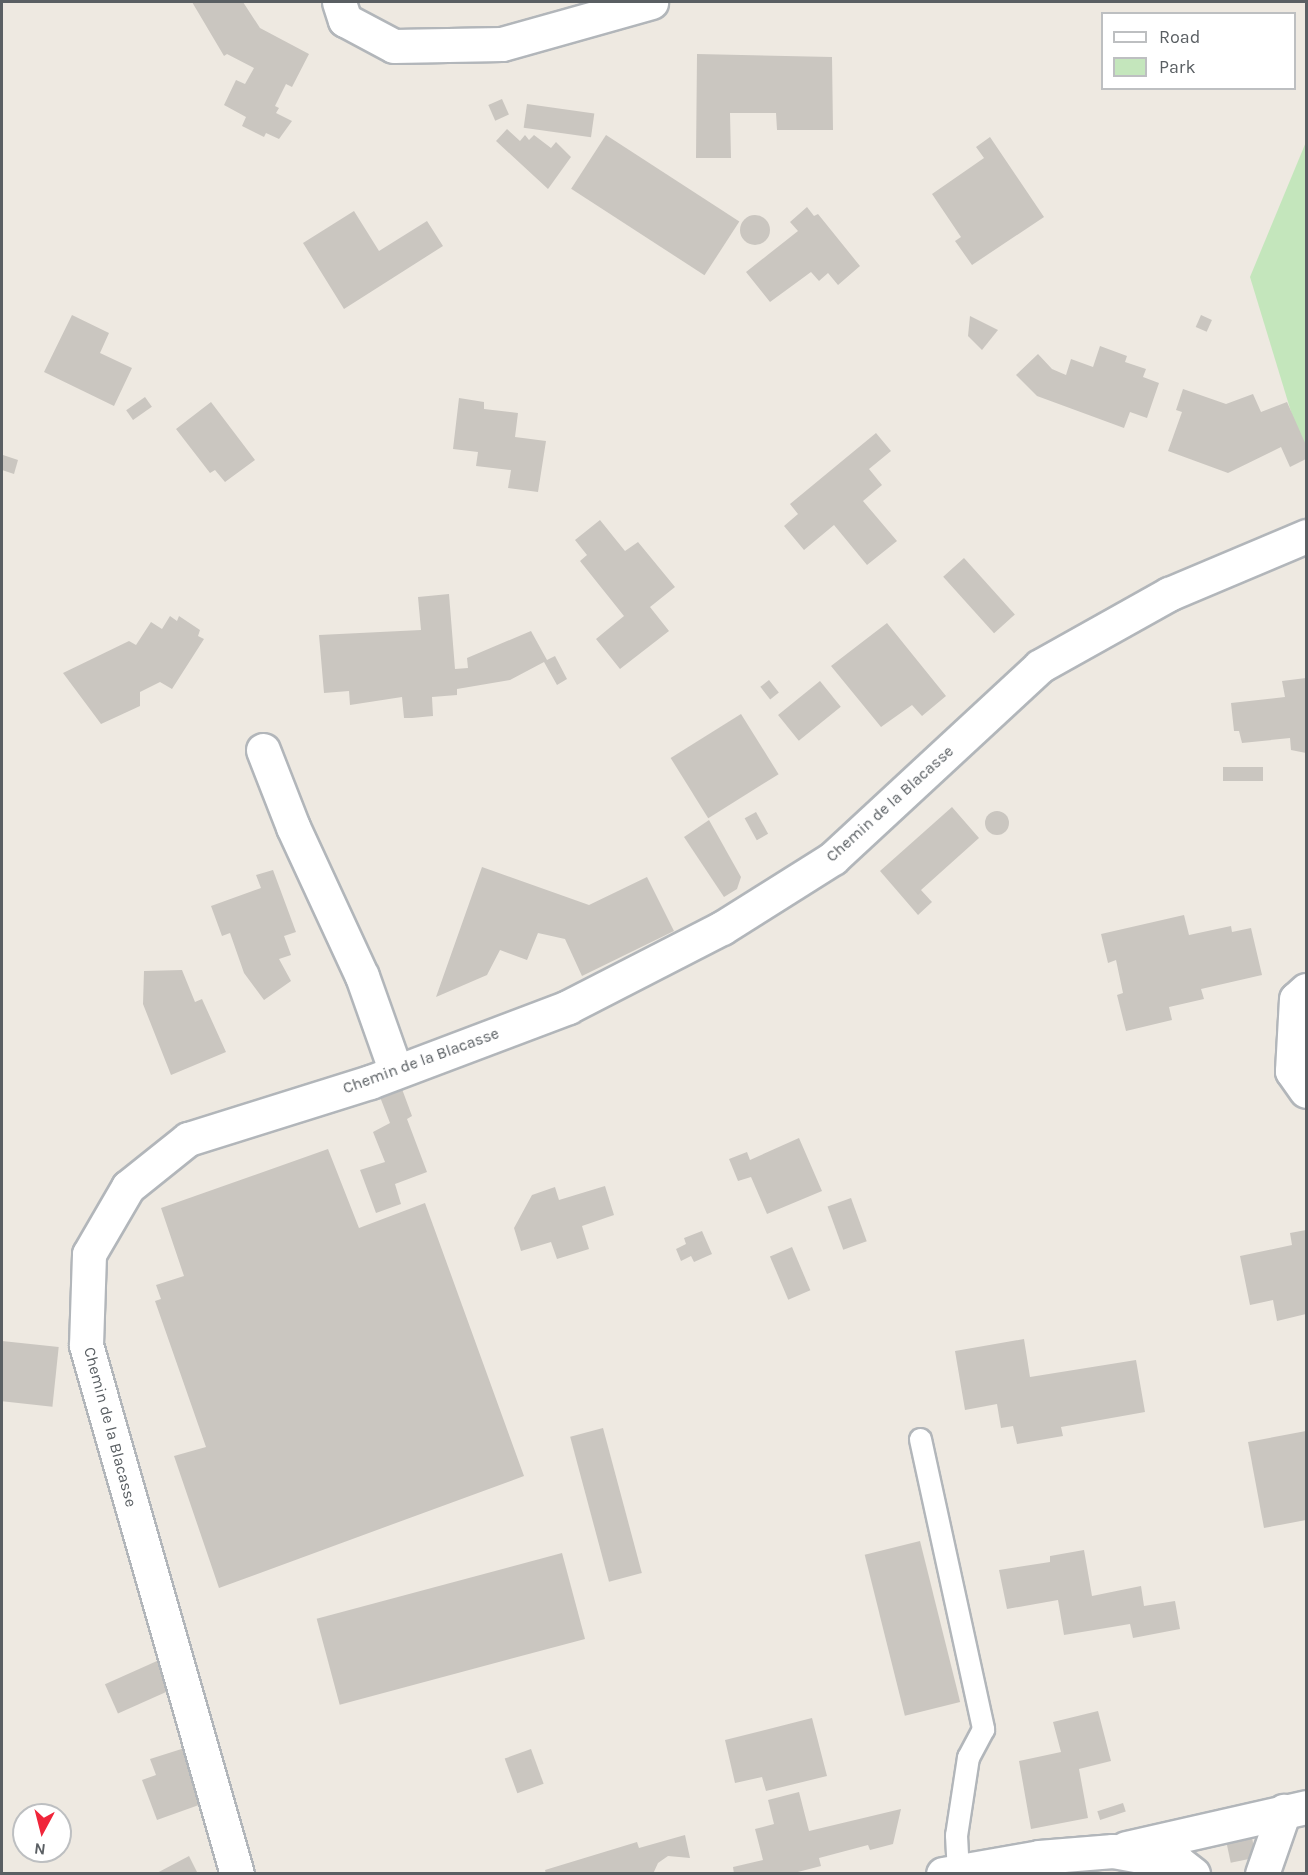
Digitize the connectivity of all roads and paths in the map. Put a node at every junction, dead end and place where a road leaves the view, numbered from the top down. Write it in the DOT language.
graph roads {
  1 [pos="339,2"];
  2 [pos="651,2"];
  3 [pos="1306,536"];
  4 [pos="263,750"];
  5 [pos="1306,990"];
  6 [pos="395,1069"];
  7 [pos="1306,1091"];
  8 [pos="920,1439"];
  9 [pos="1295,1809"];
  10 [pos="1113,1851"];
  11 [pos="951,1872"];
  12 [pos="237,1874"];
  13 [pos="1193,1874"];
  14 [pos="1262,1874"];
  1 -- 2 [label="street"];
  3 -- 6 [label="street, Chemin de la Blacasse"];
  4 -- 6 [label="street"];
  5 -- 7 [label="street"];
  6 -- 12 [label="street, Chemin de la Blacasse"];
  8 -- 11 [label="lane"];
  9 -- 10 [label="street"];
  9 -- 14 [label="street"];
  10 -- 11 [label="street"];
  10 -- 13 [label="street"];
}
